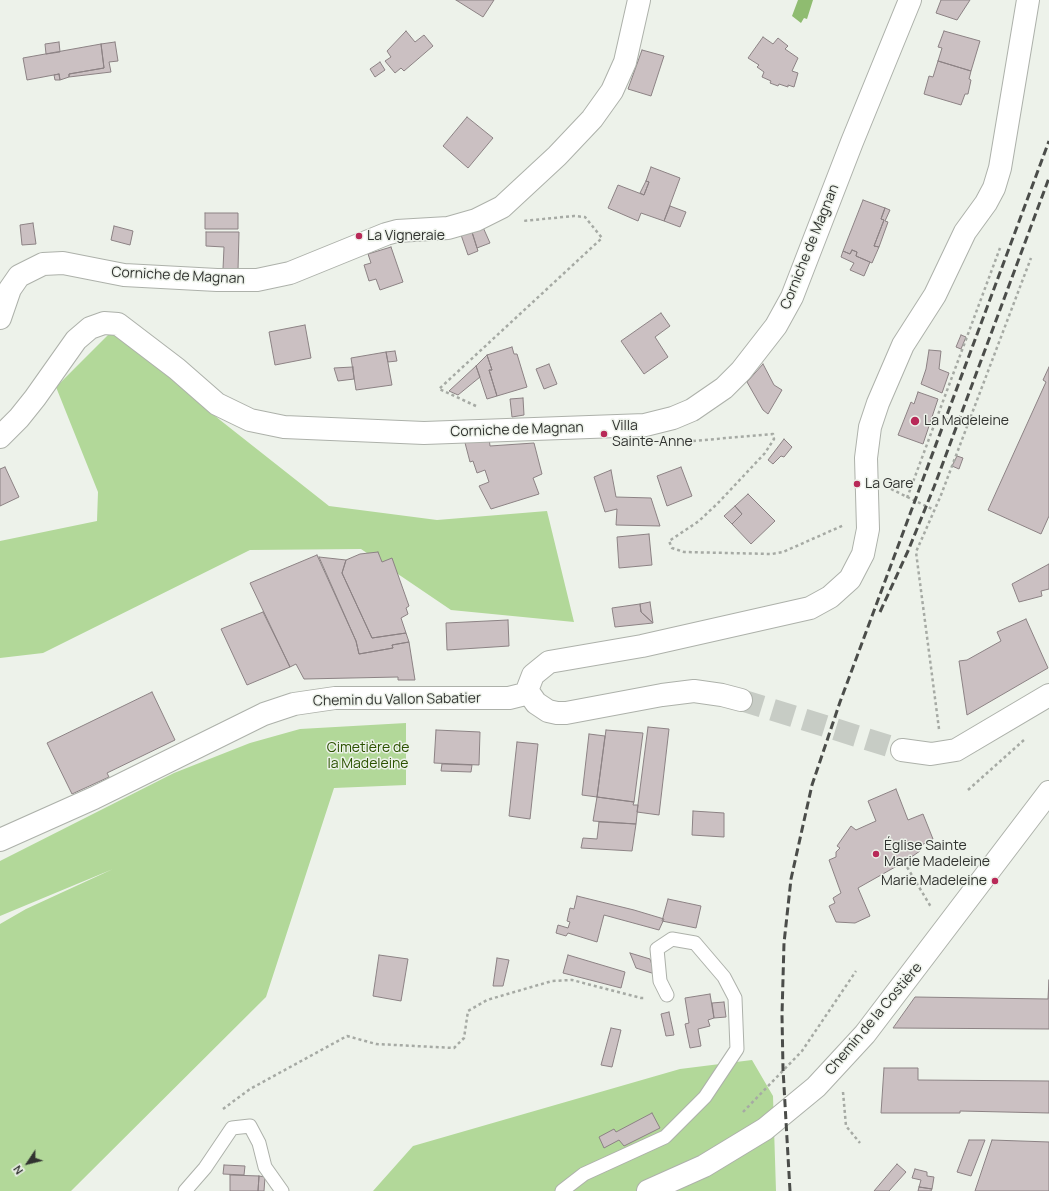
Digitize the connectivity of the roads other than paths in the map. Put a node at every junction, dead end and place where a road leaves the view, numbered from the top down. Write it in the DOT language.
graph roads {
  1 [pos="639,0"];
  2 [pos="910,0"];
  3 [pos="1028,0"];
  4 [pos="0,318"];
  5 [pos="0,437"];
  6 [pos="529,693"];
  7 [pos="1049,695"];
  8 [pos="741,700"];
  9 [pos="902,750"];
  10 [pos="1049,792"];
  11 [pos="0,840"];
  12 [pos="667,995"];
  13 [pos="185,1191"];
  14 [pos="282,1191"];
  15 [pos="562,1191"];
  16 [pos="648,1191"];
  1 -- 4 [label="street, Corniche de Magnan"];
  2 -- 5 [label="street, Corniche de Magnan"];
  3 -- 6 [label="street"];
  6 -- 8 [label="street"];
  6 -- 11 [label="street, Chemin du Vallon Sabatier"];
  7 -- 9 [label="street"];
  10 -- 16 [label="street, Chemin de la Costière"];
  12 -- 15 [label="lane"];
  13 -- 14 [label="lane"];
}
